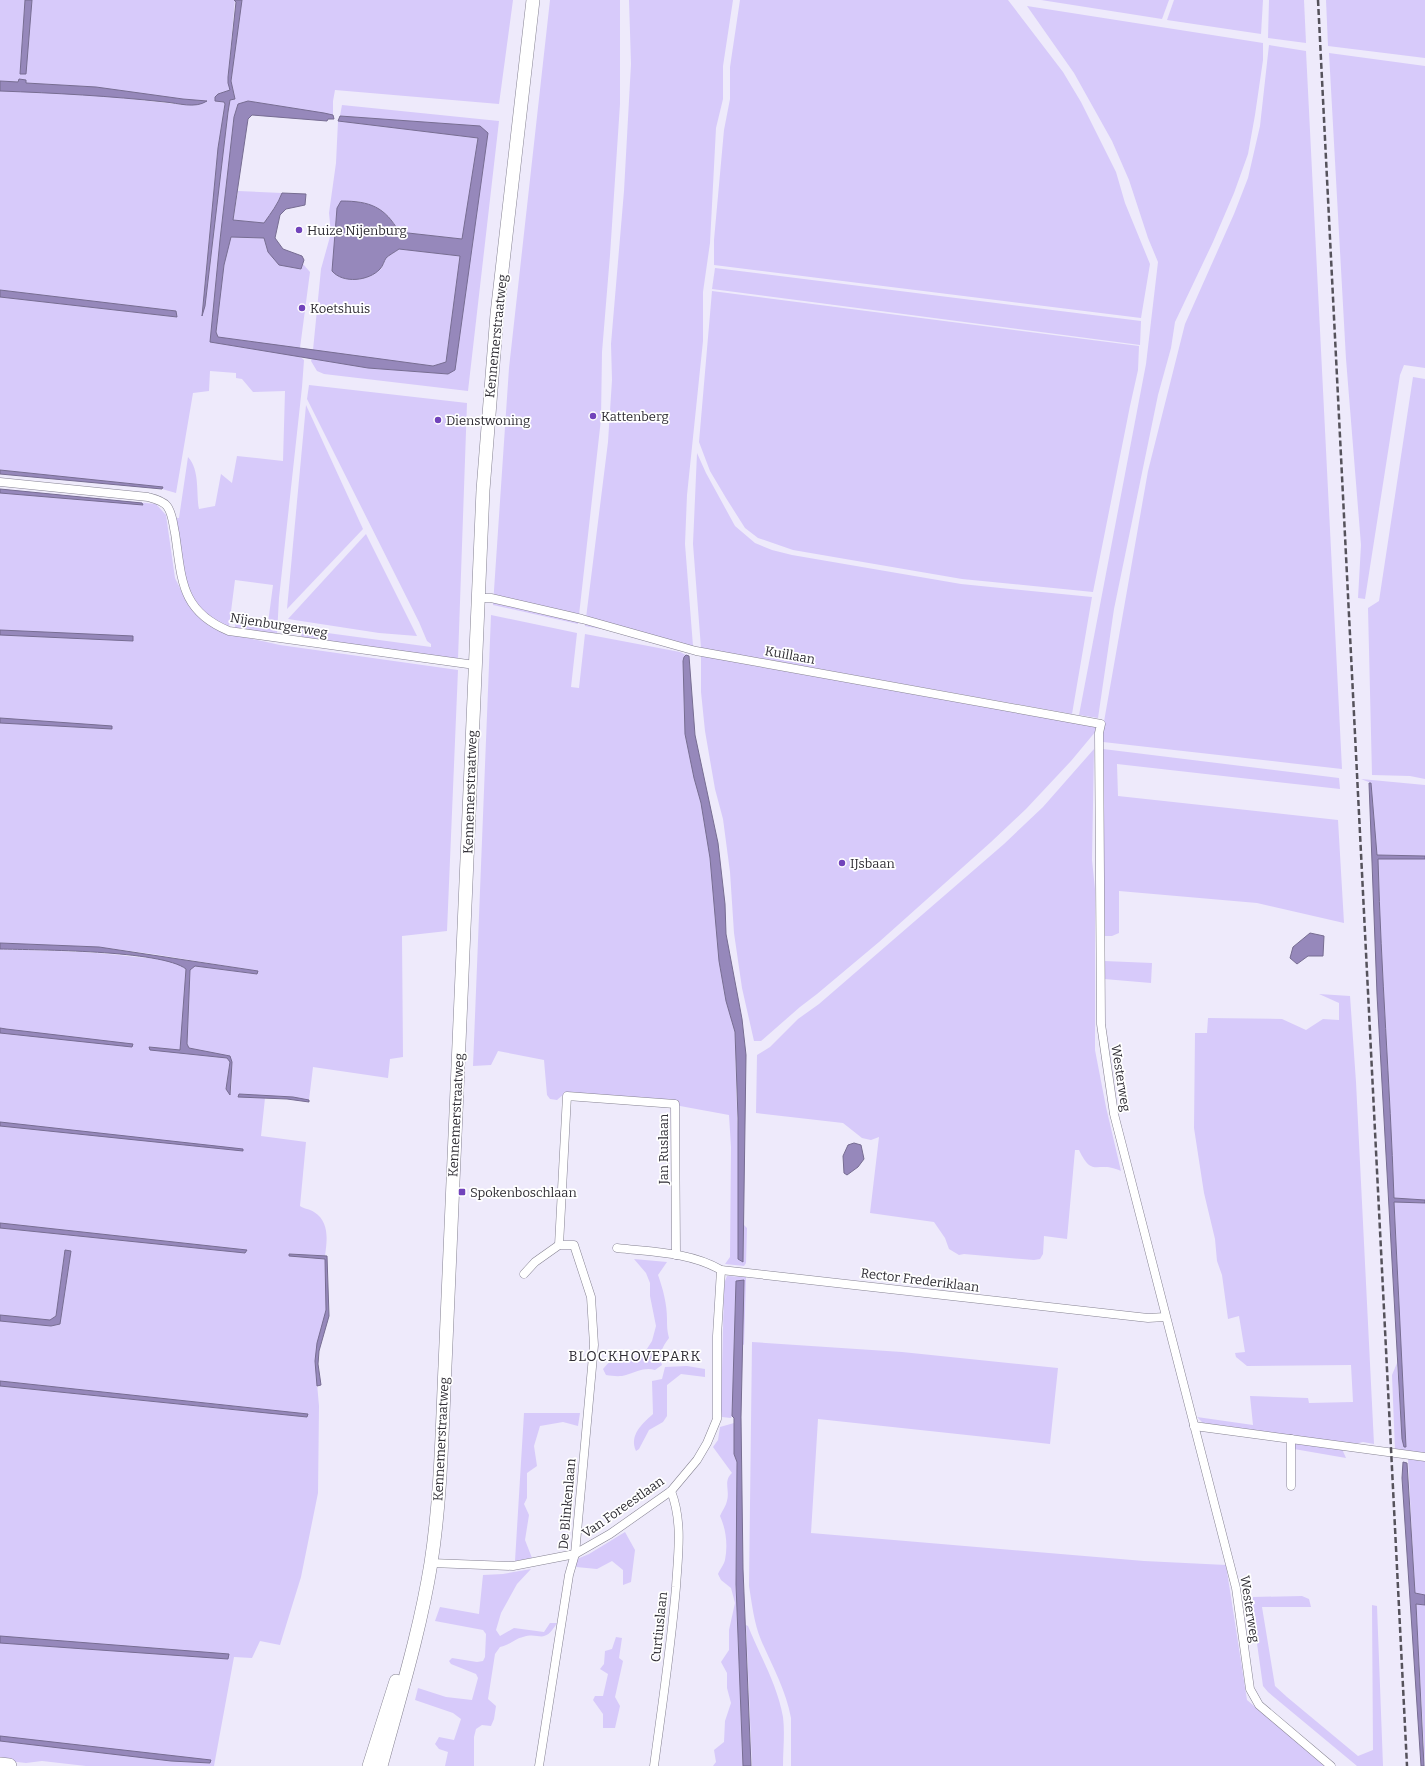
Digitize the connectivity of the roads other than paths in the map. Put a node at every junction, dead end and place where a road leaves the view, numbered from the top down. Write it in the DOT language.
graph roads {
  1 [pos="533,0"];
  2 [pos="0,482"];
  3 [pos="485,598"];
  4 [pos="475,665"];
  5 [pos="1100,724"];
  6 [pos="559,1245"];
  7 [pos="617,1248"];
  8 [pos="676,1255"];
  9 [pos="721,1270"];
  10 [pos="524,1274"];
  11 [pos="1165,1317"];
  12 [pos="1194,1426"];
  13 [pos="1291,1439"];
  14 [pos="1425,1457"];
  15 [pos="1291,1486"];
  16 [pos="671,1490"];
  17 [pos="575,1554"];
  18 [pos="431,1564"];
  19 [pos="426,1584"];
  20 [pos="0,1765"];
  21 [pos="9,1766"];
  22 [pos="369,1766"];
  23 [pos="381,1766"];
  24 [pos="539,1766"];
  25 [pos="654,1766"];
  26 [pos="1331,1766"];
  1 -- 3 [label="main road, Kennemerstraatweg"];
  2 -- 4 [label="street, Nijenburgerweg"];
  3 -- 4 [label="main road, Kennemerstraatweg"];
  3 -- 5 [label="street, Kuillaan"];
  4 -- 18 [label="main road, Kennemerstraatweg"];
  5 -- 11 [label="street, Westerweg"];
  6 -- 8 [label="street, Jan Ruslaan"];
  6 -- 10 [label="street"];
  6 -- 17 [label="street, De Blinkenlaan"];
  7 -- 8 [label="street"];
  8 -- 9 [label="street, Rector Frederiklaan"];
  9 -- 11 [label="street, Rector Frederiklaan"];
  9 -- 16 [label="street, Van Foreestlaan"];
  11 -- 12 [label="street, Westerweg"];
  12 -- 13 [label="street"];
  12 -- 26 [label="street, Westerweg"];
  13 -- 14 [label="street"];
  13 -- 15 [label="street"];
  16 -- 17 [label="street, Van Foreestlaan"];
  16 -- 25 [label="street, Curtiuslaan"];
  17 -- 18 [label="street, Van Foreestlaan"];
  17 -- 24 [label="street, De Blinkenlaan"];
  18 -- 19 [label="main road, Kennemerstraatweg"];
  19 -- 22 [label="main road, Kennemerstraatweg"];
  19 -- 23 [label="main road, Kennemerstraatweg"];
  20 -- 21 [label="highway"];
}
